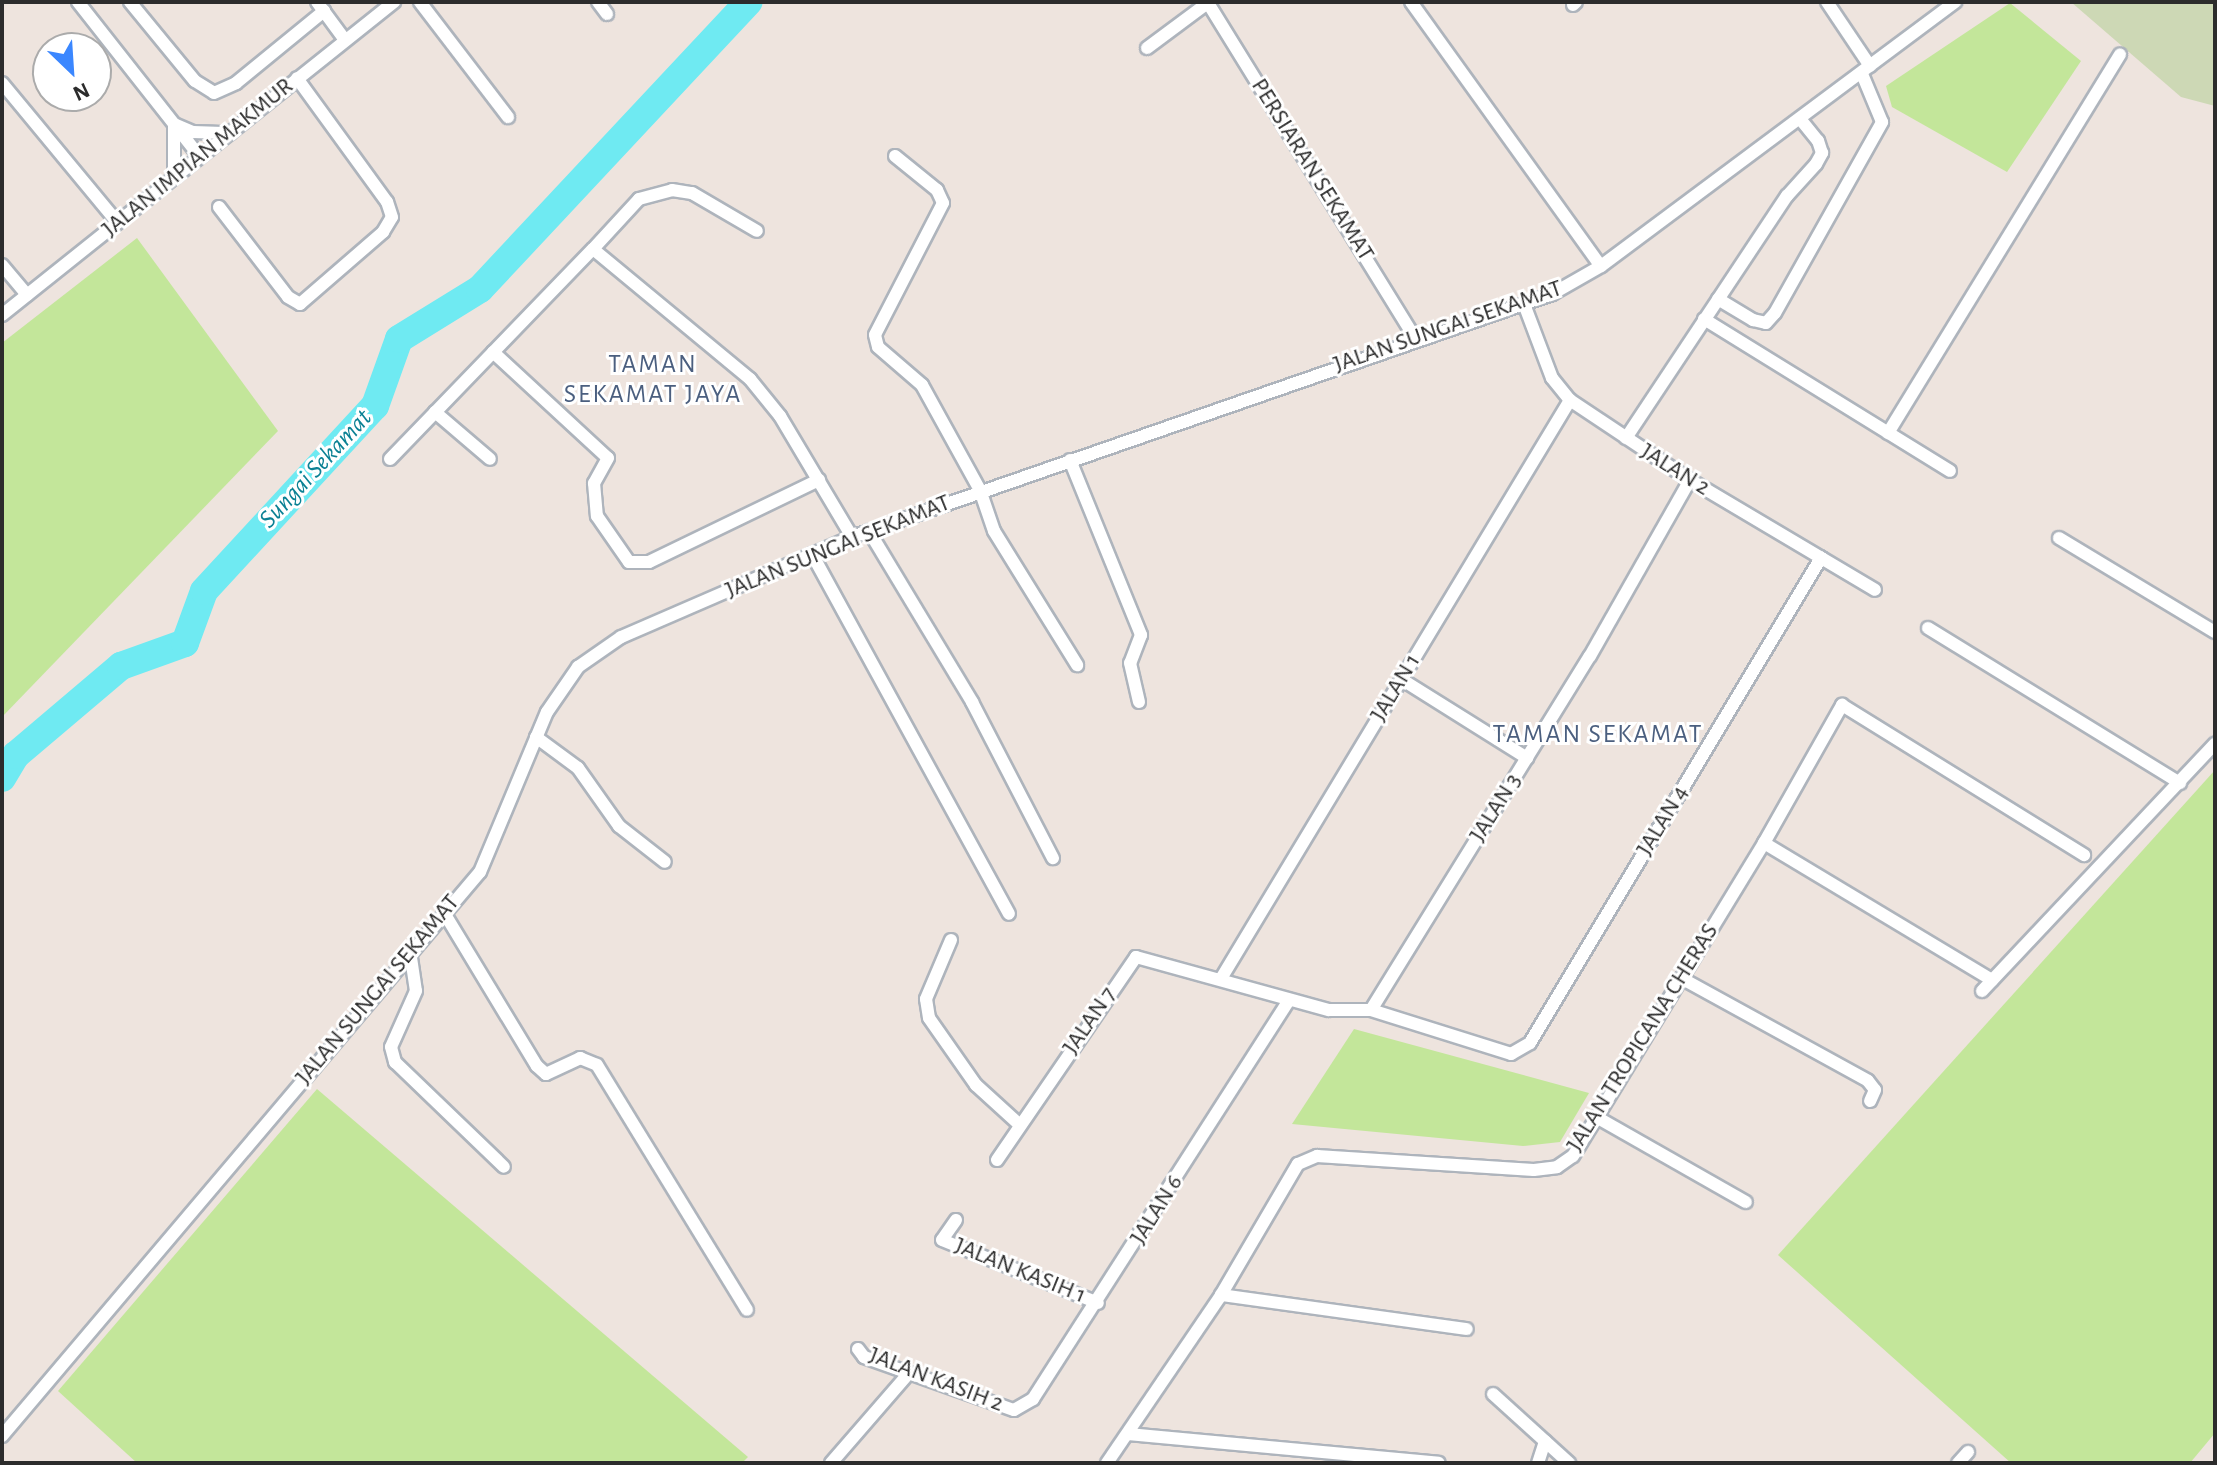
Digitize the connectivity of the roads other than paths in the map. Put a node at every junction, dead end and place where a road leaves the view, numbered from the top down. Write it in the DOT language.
graph roads {
  1 [pos="78,2"];
  2 [pos="130,2"];
  3 [pos="394,2"];
  4 [pos="420,2"];
  5 [pos="598,2"];
  6 [pos="1411,2"];
  7 [pos="1827,2"];
  8 [pos="1955,2"];
  9 [pos="1208,3"];
  10 [pos="320,7"];
  11 [pos="607,14"];
  12 [pos="345,40"];
  13 [pos="1147,48"];
  14 [pos="2120,54"];
  15 [pos="1866,70"];
  16 [pos="297,78"];
  17 [pos="2,83"];
  18 [pos="508,117"];
  19 [pos="1800,119"];
  20 [pos="174,124"];
  21 [pos="230,133"];
  22 [pos="895,156"];
  23 [pos="200,157"];
  24 [pos="174,178"];
  25 [pos="219,207"];
  26 [pos="117,222"];
  27 [pos="757,231"];
  28 [pos="593,249"];
  29 [pos="2,265"];
  30 [pos="1601,266"];
  31 [pos="27,295"];
  32 [pos="1718,299"];
  33 [pos="1524,304"];
  34 [pos="2,315"];
  35 [pos="1704,319"];
  36 [pos="1415,338"];
  37 [pos="493,352"];
  38 [pos="1570,400"];
  39 [pos="435,412"];
  40 [pos="1888,433"];
  41 [pos="1626,438"];
  42 [pos="390,459"];
  43 [pos="490,459"];
  44 [pos="1070,460"];
  45 [pos="1950,471"];
  46 [pos="819,480"];
  47 [pos="1690,480"];
  48 [pos="980,490"];
  49 [pos="869,531"];
  50 [pos="852,537"];
  51 [pos="2059,538"];
  52 [pos="812,554"];
  53 [pos="1821,558"];
  54 [pos="1875,590"];
  55 [pos="2196,618"];
  56 [pos="2215,619"];
  57 [pos="1928,628"];
  58 [pos="2215,632"];
  59 [pos="1077,665"];
  60 [pos="1401,679"];
  61 [pos="1139,702"];
  62 [pos="536,737"];
  63 [pos="2215,744"];
  64 [pos="1527,758"];
  65 [pos="2180,783"];
  66 [pos="1764,843"];
  67 [pos="2084,855"];
  68 [pos="1053,858"];
  69 [pos="665,862"];
  70 [pos="443,911"];
  71 [pos="1009,914"];
  72 [pos="951,940"];
  73 [pos="410,951"];
  74 [pos="1222,977"];
  75 [pos="1681,978"];
  76 [pos="1992,980"];
  77 [pos="1982,991"];
  78 [pos="1289,1000"];
  79 [pos="1371,1010"];
  80 [pos="1870,1101"];
  81 [pos="1598,1118"];
  82 [pos="1020,1125"];
  83 [pos="997,1160"];
  84 [pos="504,1167"];
  85 [pos="1746,1202"];
  86 [pos="956,1220"];
  87 [pos="1221,1295"];
  88 [pos="1098,1303"];
  89 [pos="747,1310"];
  90 [pos="1467,1329"];
  91 [pos="858,1349"];
  92 [pos="909,1373"];
  93 [pos="1493,1394"];
  94 [pos="1014,1410"];
  95 [pos="1128,1434"];
  96 [pos="2,1436"];
  97 [pos="1545,1441"];
  98 [pos="1968,1452"];
  99 [pos="831,1463"];
  100 [pos="1107,1463"];
  101 [pos="1439,1463"];
  102 [pos="1538,1463"];
  103 [pos="1569,1463"];
  104 [pos="1958,1463"];
  1 -- 20 [label="street"];
  2 -- 10 [label="street"];
  3 -- 12 [label="street, JALAN IMPIAN MAKMUR"];
  4 -- 18 [label="street"];
  5 -- 11 [label="street"];
  6 -- 30 [label="street"];
  7 -- 15 [label="street"];
  8 -- 15 [label="street, JALAN SUNGAI SEKAMAT"];
  9 -- 13 [label="street"];
  9 -- 36 [label="street, PERSIARAN SEKAMAT"];
  10 -- 12 [label="street"];
  12 -- 16 [label="street, JALAN IMPIAN MAKMUR"];
  14 -- 40 [label="street"];
  15 -- 19 [label="street, JALAN SUNGAI SEKAMAT"];
  15 -- 32 [label="street"];
  16 -- 21 [label="street, JALAN IMPIAN MAKMUR"];
  16 -- 25 [label="street"];
  17 -- 26 [label="street"];
  19 -- 30 [label="street, JALAN SUNGAI SEKAMAT"];
  19 -- 32 [label="street"];
  20 -- 21 [label="street"];
  20 -- 23 [label="street"];
  20 -- 24 [label="street"];
  21 -- 23 [label="street, JALAN IMPIAN MAKMUR"];
  22 -- 48 [label="street"];
  23 -- 24 [label="street, JALAN IMPIAN MAKMUR"];
  24 -- 26 [label="street, JALAN IMPIAN MAKMUR"];
  26 -- 31 [label="street, JALAN IMPIAN MAKMUR"];
  27 -- 28 [label="street"];
  28 -- 37 [label="street"];
  28 -- 46 [label="street"];
  29 -- 31 [label="street"];
  30 -- 33 [label="street, JALAN SUNGAI SEKAMAT"];
  31 -- 34 [label="street, JALAN IMPIAN MAKMUR"];
  32 -- 35 [label="street"];
  33 -- 36 [label="street, JALAN SUNGAI SEKAMAT"];
  33 -- 38 [label="street, JALAN 2"];
  35 -- 40 [label="street"];
  35 -- 41 [label="street"];
  36 -- 44 [label="street, JALAN SUNGAI SEKAMAT"];
  37 -- 39 [label="street"];
  37 -- 46 [label="street"];
  38 -- 41 [label="street, JALAN 2"];
  38 -- 60 [label="street, JALAN 1"];
  39 -- 42 [label="street"];
  39 -- 43 [label="street"];
  40 -- 45 [label="street"];
  41 -- 47 [label="street, JALAN 2"];
  44 -- 48 [label="street, JALAN SUNGAI SEKAMAT"];
  44 -- 61 [label="street"];
  46 -- 50 [label="street"];
  47 -- 53 [label="street, JALAN 2"];
  47 -- 64 [label="street, JALAN 3"];
  48 -- 49 [label="street, JALAN SUNGAI SEKAMAT"];
  48 -- 59 [label="street"];
  49 -- 50 [label="street, JALAN SUNGAI SEKAMAT"];
  49 -- 68 [label="street"];
  50 -- 52 [label="street, JALAN SUNGAI SEKAMAT"];
  51 -- 55 [label="street"];
  52 -- 62 [label="street, JALAN SUNGAI SEKAMAT"];
  52 -- 71 [label="street"];
  53 -- 54 [label="street, JALAN 2"];
  53 -- 79 [label="street, JALAN 4"];
  55 -- 56 [label="street"];
  55 -- 58 [label="street"];
  57 -- 65 [label="street"];
  60 -- 64 [label="street"];
  60 -- 74 [label="street, JALAN 1"];
  62 -- 69 [label="street"];
  62 -- 70 [label="street, JALAN SUNGAI SEKAMAT"];
  63 -- 65 [label="street"];
  64 -- 79 [label="street, JALAN 3"];
  65 -- 76 [label="street"];
  66 -- 67 [label="street, JALAN TROPICANA CHERAS"];
  66 -- 75 [label="street, JALAN TROPICANA CHERAS"];
  66 -- 76 [label="street"];
  70 -- 73 [label="street, JALAN SUNGAI SEKAMAT"];
  70 -- 89 [label="street"];
  72 -- 82 [label="street"];
  73 -- 84 [label="street"];
  73 -- 96 [label="street, JALAN SUNGAI SEKAMAT"];
  74 -- 78 [label="street"];
  74 -- 82 [label="street, JALAN 7"];
  75 -- 80 [label="street"];
  75 -- 81 [label="street, JALAN TROPICANA CHERAS"];
  76 -- 77 [label="street"];
  78 -- 79 [label="street"];
  78 -- 88 [label="street, JALAN 6"];
  81 -- 85 [label="street"];
  81 -- 87 [label="street, JALAN TROPICANA CHERAS"];
  82 -- 83 [label="street, JALAN 7"];
  86 -- 88 [label="street, JALAN KASIH 1"];
  87 -- 90 [label="street"];
  87 -- 95 [label="street, JALAN TROPICANA CHERAS"];
  88 -- 94 [label="street, JALAN 6"];
  91 -- 92 [label="street, JALAN KASIH 2"];
  92 -- 94 [label="street, JALAN KASIH 2"];
  92 -- 99 [label="street"];
  93 -- 97 [label="street"];
  95 -- 100 [label="street, JALAN TROPICANA CHERAS"];
  95 -- 101 [label="street"];
  97 -- 102 [label="street"];
  97 -- 103 [label="street"];
  98 -- 104 [label="street"];
}
